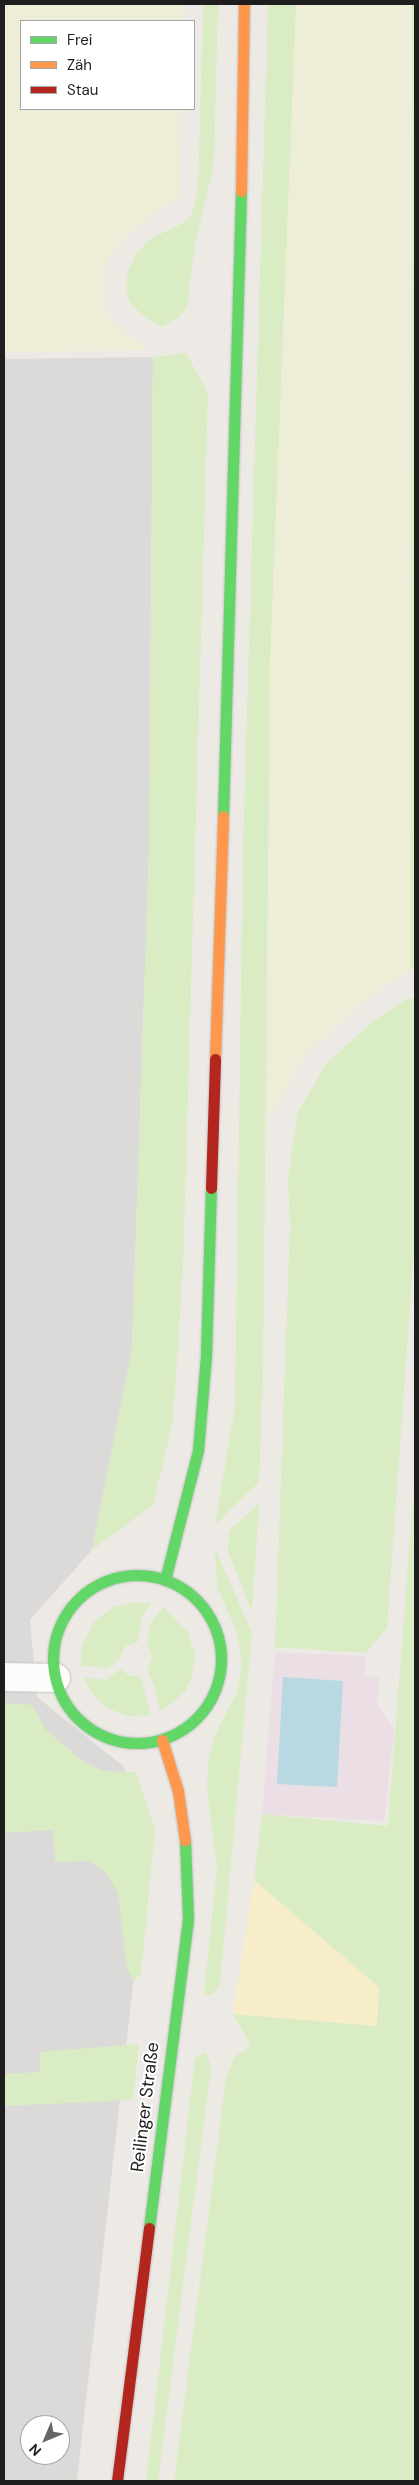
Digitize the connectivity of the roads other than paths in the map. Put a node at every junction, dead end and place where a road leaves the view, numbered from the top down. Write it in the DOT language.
graph roads {
  1 [pos="244,4"];
  2 [pos="165,1580"];
  3 [pos="4,1677"];
  4 [pos="56,1678"];
  5 [pos="162,1740"];
  6 [pos="117,2481"];
  1 -- 2 [label="main road"];
  2 -- 4 [label="main road"];
  2 -- 5 [label="main road"];
  3 -- 4 [label="street"];
  4 -- 5 [label="main road"];
  5 -- 6 [label="main road, Reilinger Straße"];
}
